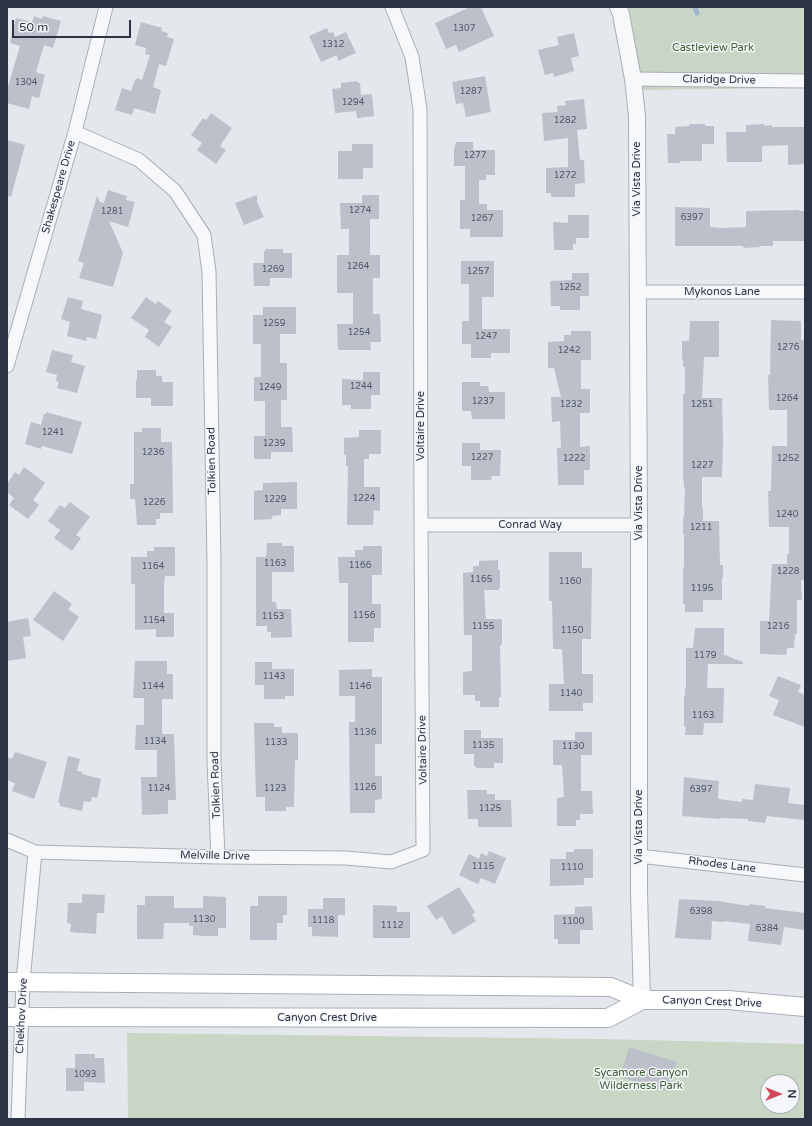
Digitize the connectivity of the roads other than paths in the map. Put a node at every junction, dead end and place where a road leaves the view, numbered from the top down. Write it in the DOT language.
graph roads {
  1 [pos="106,7"];
  2 [pos="392,7"];
  3 [pos="618,7"];
  4 [pos="633,79"];
  5 [pos="805,82"];
  6 [pos="75,132"];
  7 [pos="638,292"];
  8 [pos="805,292"];
  9 [pos="7,366"];
  10 [pos="639,524"];
  11 [pos="421,525"];
  12 [pos="7,840"];
  13 [pos="423,850"];
  14 [pos="35,852"];
  15 [pos="640,856"];
  16 [pos="218,857"];
  17 [pos="805,875"];
  18 [pos="15,982"];
  19 [pos="642,1000"];
  20 [pos="805,1007"];
  21 [pos="14,1018"];
  22 [pos="18,1119"];
  1 -- 6 [label="street, Shakespeare Drive"];
  2 -- 11 [label="street, Voltaire Drive"];
  3 -- 4 [label="street, Via Vista Drive"];
  4 -- 5 [label="street, Claridge Drive"];
  4 -- 7 [label="street, Via Vista Drive"];
  6 -- 9 [label="street, Shakespeare Drive"];
  6 -- 16 [label="street, Tolkien Road"];
  7 -- 8 [label="street, Mykonos Lane"];
  7 -- 10 [label="street, Via Vista Drive"];
  10 -- 11 [label="street, Conrad Way"];
  10 -- 15 [label="street, Via Vista Drive"];
  11 -- 13 [label="street, Voltaire Drive"];
  12 -- 14 [label="street, Melville Drive"];
  13 -- 16 [label="street, Melville Drive"];
  14 -- 16 [label="street, Melville Drive"];
  14 -- 18 [label="street, Chekhov Drive"];
  15 -- 17 [label="street, Rhodes Lane"];
  15 -- 19 [label="street, Via Vista Drive"];
  18 -- 19 [label="main road, Canyon Crest Drive"];
  18 -- 21 [label="street, Chekhov Drive"];
  19 -- 20 [label="main road, Canyon Crest Drive"];
  19 -- 21 [label="main road, Canyon Crest Drive"];
  21 -- 22 [label="street, Chekhov Drive"];
}
